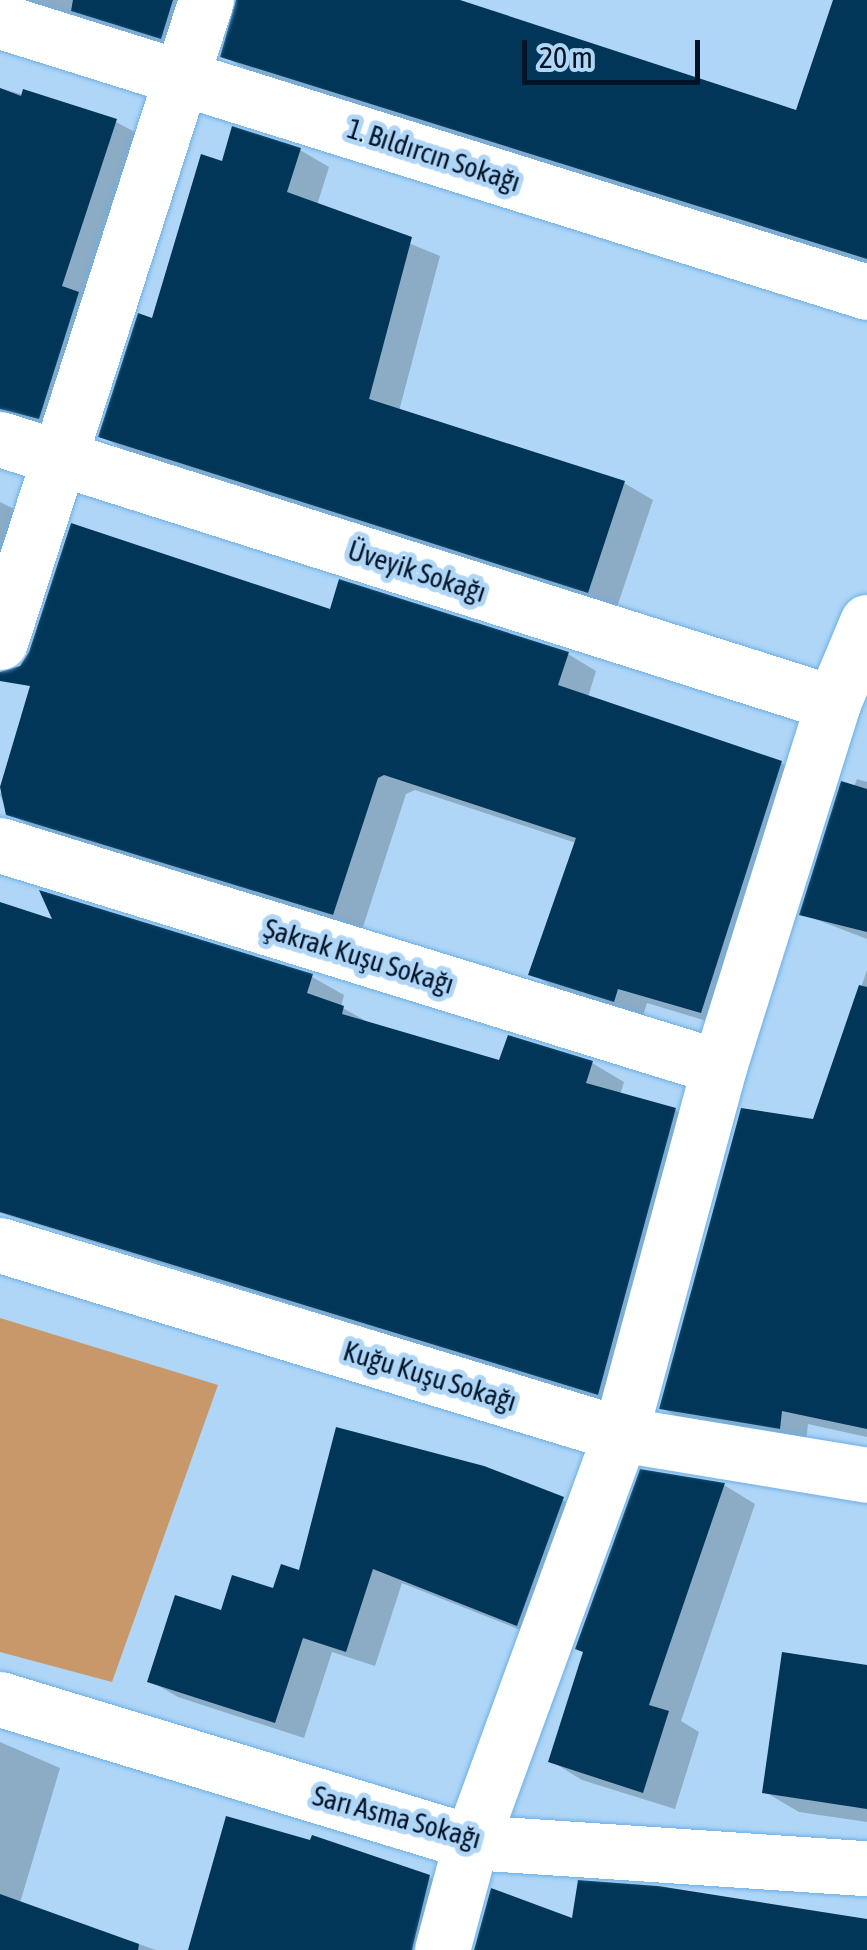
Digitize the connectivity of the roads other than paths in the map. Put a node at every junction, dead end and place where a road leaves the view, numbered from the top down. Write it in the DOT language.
graph roads {
  1 [pos="206,0"];
  2 [pos="0,21"];
  3 [pos="182,75"];
  4 [pos="867,292"];
  5 [pos="0,439"];
  6 [pos="60,457"];
  7 [pos="867,622"];
  8 [pos="0,642"];
  9 [pos="833,703"];
  10 [pos="0,845"];
  11 [pos="719,1067"];
  12 [pos="0,1245"];
  13 [pos="620,1434"];
  14 [pos="867,1475"];
  15 [pos="0,1699"];
  16 [pos="471,1842"];
  17 [pos="867,1868"];
  18 [pos="442,1950"];
  1 -- 3 [label="street"];
  2 -- 3 [label="street, 1. Bıldırcın Sokağı"];
  3 -- 4 [label="street, 1. Bıldırcın Sokağı"];
  3 -- 6 [label="street"];
  5 -- 6 [label="street, Üveyik Sokağı"];
  6 -- 8 [label="street"];
  6 -- 9 [label="street, Üveyik Sokağı"];
  7 -- 9 [label="street"];
  9 -- 11 [label="street"];
  10 -- 11 [label="street, Şakrak Kuşu Sokağı"];
  11 -- 13 [label="street"];
  12 -- 13 [label="street, Kuğu Kuşu Sokağı"];
  13 -- 14 [label="street, Kuğu Kuşu Sokağı"];
  13 -- 16 [label="street"];
  15 -- 16 [label="street, Sarı Asma Sokağı"];
  16 -- 17 [label="street, Sarı Asma Sokağı"];
  16 -- 18 [label="street"];
}
